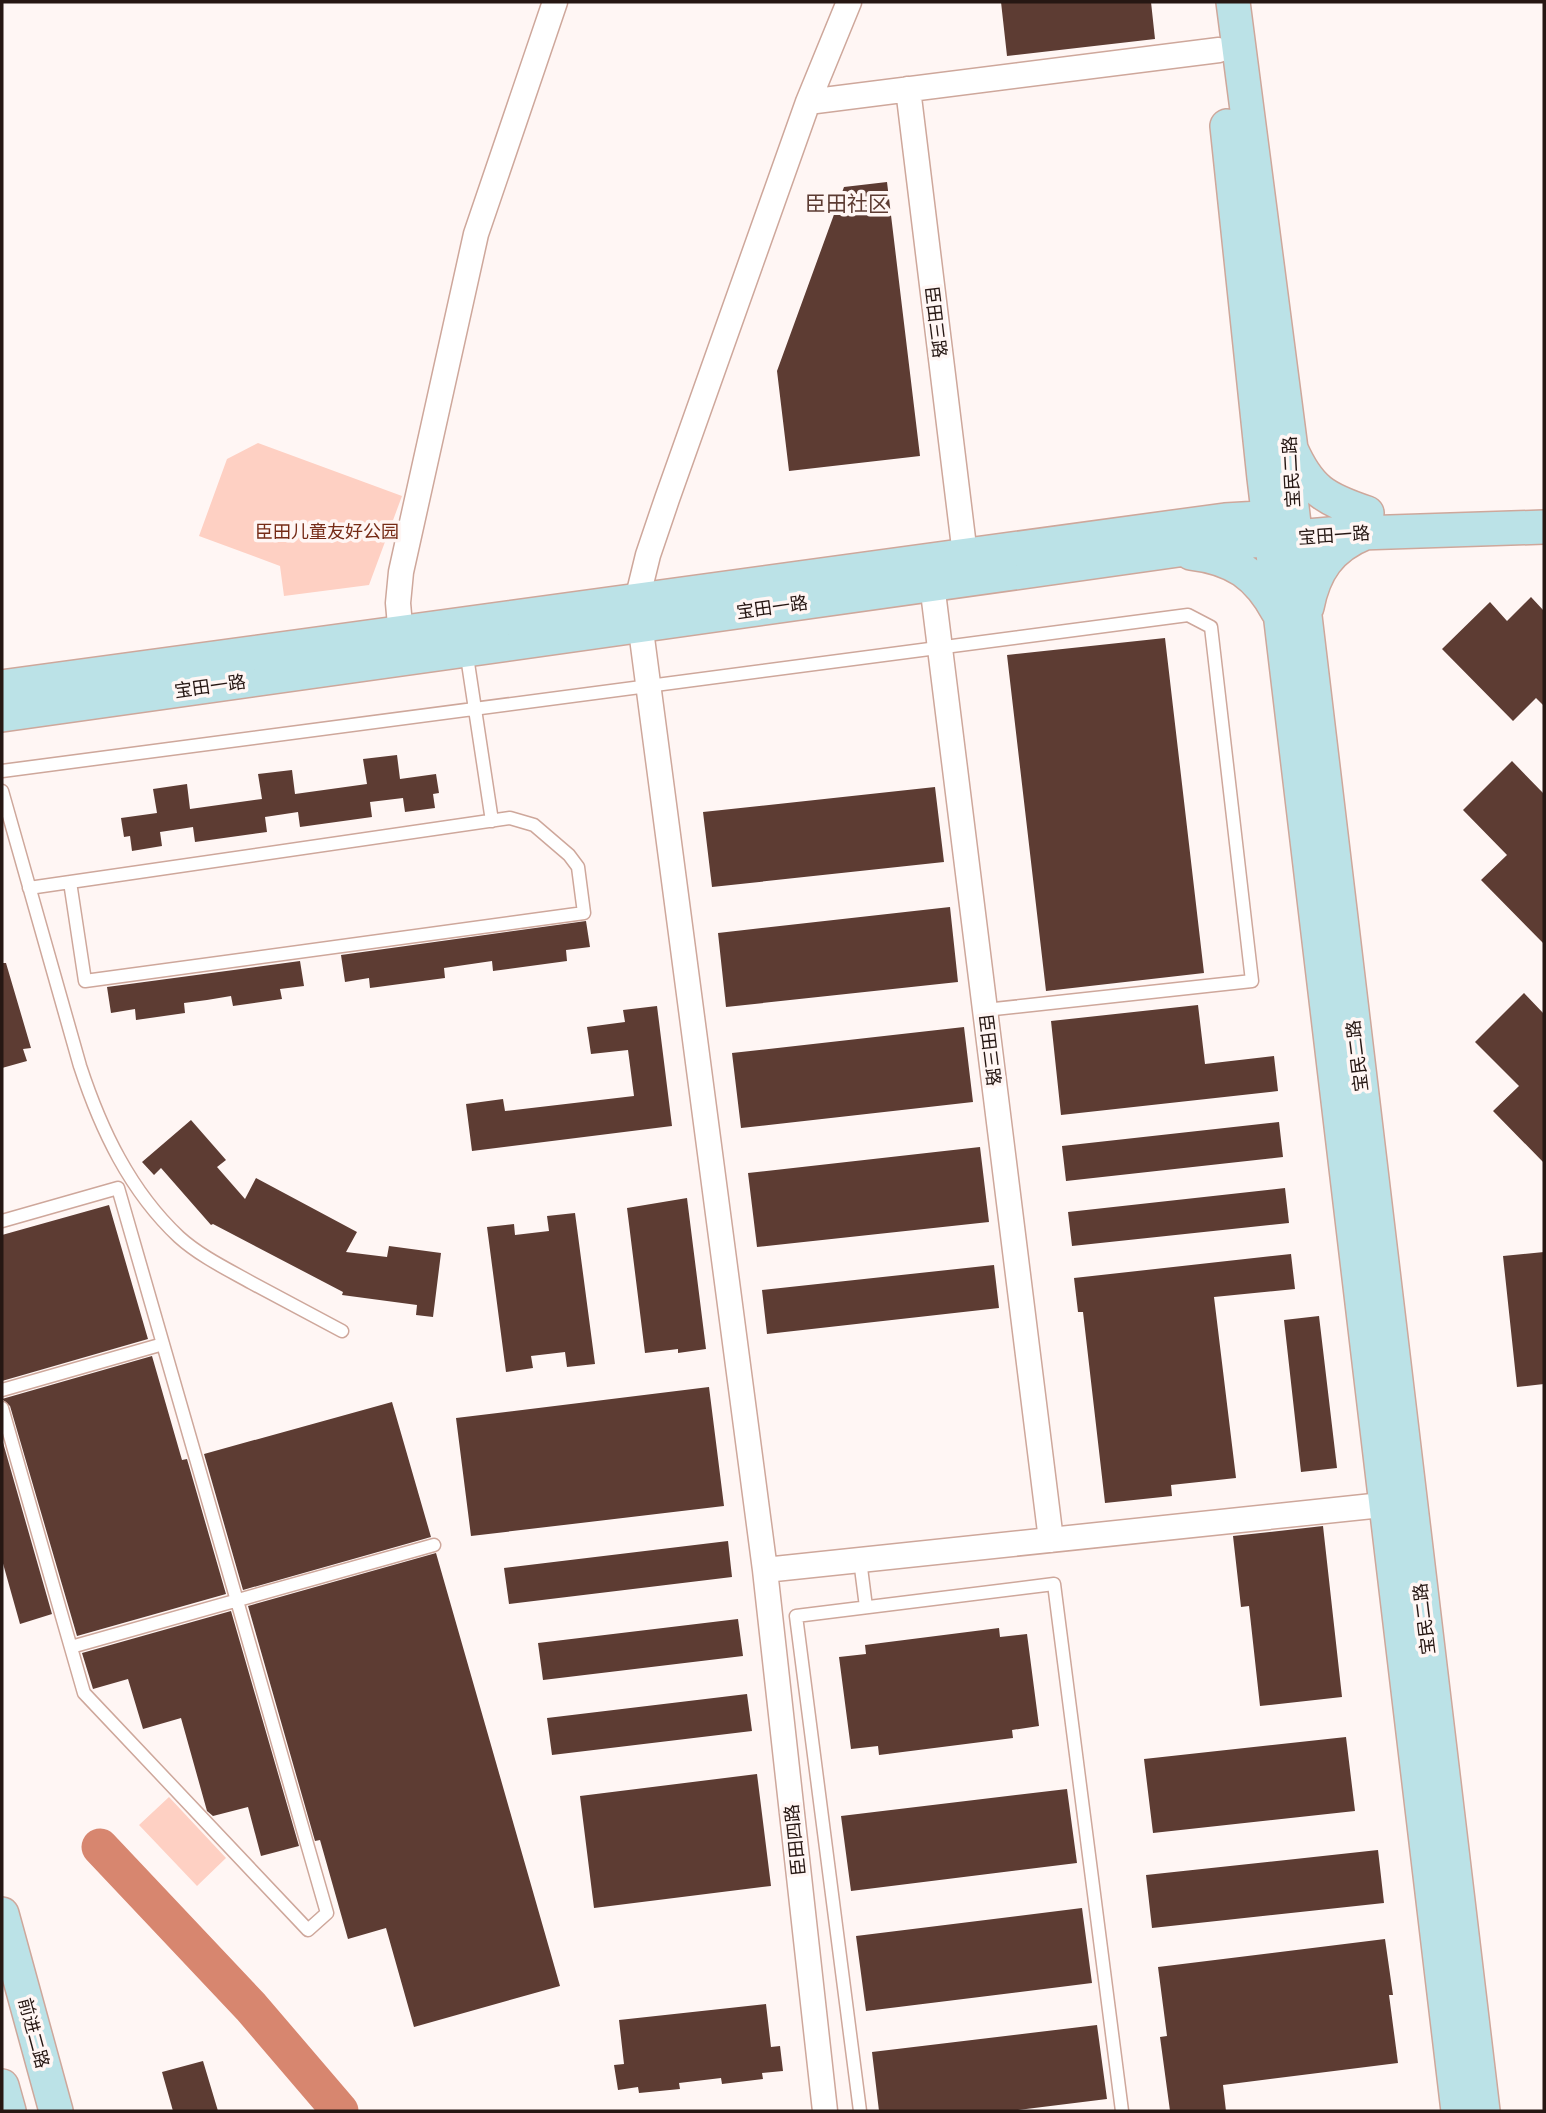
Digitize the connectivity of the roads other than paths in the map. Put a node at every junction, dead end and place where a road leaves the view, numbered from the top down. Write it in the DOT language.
graph roads {
  1 [pos="555,2"];
  2 [pos="849,2"];
  3 [pos="1212,2"];
  4 [pos="1233,2"];
  5 [pos="1219,50"];
  6 [pos="908,89"];
  7 [pos="808,102"];
  8 [pos="1277,451"];
  9 [pos="1544,508"];
  10 [pos="1368,522"];
  11 [pos="1544,527"];
  12 [pos="1282,528"];
  13 [pos="1170,539"];
  14 [pos="965,555"];
  15 [pos="930,573"];
  16 [pos="639,613"];
  17 [pos="1293,617"];
  18 [pos="402,646"];
  19 [pos="939,648"];
  20 [pos="466,650"];
  21 [pos="648,686"];
  22 [pos="2,687"];
  23 [pos="475,709"];
  24 [pos="2,715"];
  25 [pos="2,771"];
  26 [pos="2,791"];
  27 [pos="492,821"];
  28 [pos="70,882"];
  29 [pos="29,888"];
  30 [pos="985,1010"];
  31 [pos="2,1221"];
  32 [pos="342,1331"];
  33 [pos="163,1344"];
  34 [pos="2,1390"];
  35 [pos="2,1408"];
  36 [pos="1398,1503"];
  37 [pos="1051,1540"];
  38 [pos="434,1545"];
  39 [pos="860,1560"];
  40 [pos="765,1570"];
  41 [pos="237,1601"];
  42 [pos="866,1607"];
  43 [pos="71,1647"];
  44 [pos="2,1914"];
  45 [pos="2,2086"];
  46 [pos="9,2111"];
  47 [pos="56,2111"];
  48 [pos="825,2111"];
  49 [pos="860,2111"];
  50 [pos="1122,2111"];
  51 [pos="1458,2111"];
  52 [pos="1483,2111"];
  1 -- 18 [label="street"];
  2 -- 7 [label="street"];
  3 -- 5 [label="street, 宝民二路"];
  4 -- 8 [label="street, 宝民二路"];
  5 -- 6 [label="street"];
  5 -- 8 [label="street, 宝民二路"];
  6 -- 7 [label="street"];
  6 -- 14 [label="street, 臣田三路"];
  7 -- 16 [label="street"];
  8 -- 10 [label="street"];
  8 -- 12 [label="street, 宝民二路"];
  8 -- 13 [label="street"];
  9 -- 10 [label="street, 宝田一路"];
  10 -- 11 [label="street, 宝田一路"];
  10 -- 12 [label="street, 宝田一路"];
  10 -- 17 [label="street"];
  12 -- 13 [label="street, 宝田一路"];
  12 -- 17 [label="street, 宝民二路"];
  13 -- 14 [label="street, 宝田一路"];
  13 -- 15 [label="street, 宝田一路"];
  13 -- 17 [label="street"];
  14 -- 15 [label="street, 宝田一路"];
  15 -- 16 [label="street, 宝田一路"];
  15 -- 19 [label="street, 臣田三路"];
  16 -- 18 [label="street, 宝田一路"];
  16 -- 20 [label="street, 宝田一路"];
  16 -- 21 [label="street, 臣田四路"];
  17 -- 36 [label="street, 宝民二路"];
  18 -- 20 [label="street, 宝田一路"];
  18 -- 22 [label="street, 宝田一路"];
  18 -- 24 [label="street, 宝田一路"];
  19 -- 21 [label="lane"];
  19 -- 30 [label="street, 臣田三路"];
  19 -- 30 [label="lane"];
  20 -- 23 [label="lane"];
  21 -- 23 [label="lane"];
  21 -- 40 [label="street, 臣田四路"];
  23 -- 25 [label="lane"];
  23 -- 27 [label="lane"];
  26 -- 29 [label="lane"];
  27 -- 28 [label="lane"];
  27 -- 28 [label="lane"];
  28 -- 29 [label="lane"];
  29 -- 32 [label="lane"];
  30 -- 37 [label="street, 臣田三路"];
  31 -- 33 [label="lane"];
  33 -- 34 [label="lane"];
  33 -- 41 [label="lane"];
  35 -- 43 [label="lane"];
  36 -- 37 [label="street"];
  36 -- 51 [label="street, 宝民二路"];
  36 -- 52 [label="street, 宝民二路"];
  37 -- 39 [label="street"];
  38 -- 41 [label="lane"];
  39 -- 40 [label="street"];
  39 -- 42 [label="lane"];
  40 -- 48 [label="street, 臣田四路"];
  41 -- 43 [label="lane"];
  41 -- 43 [label="lane"];
  42 -- 49 [label="lane"];
  42 -- 50 [label="lane"];
  44 -- 47 [label="street, 前进二路"];
  45 -- 46 [label="street"];
}
